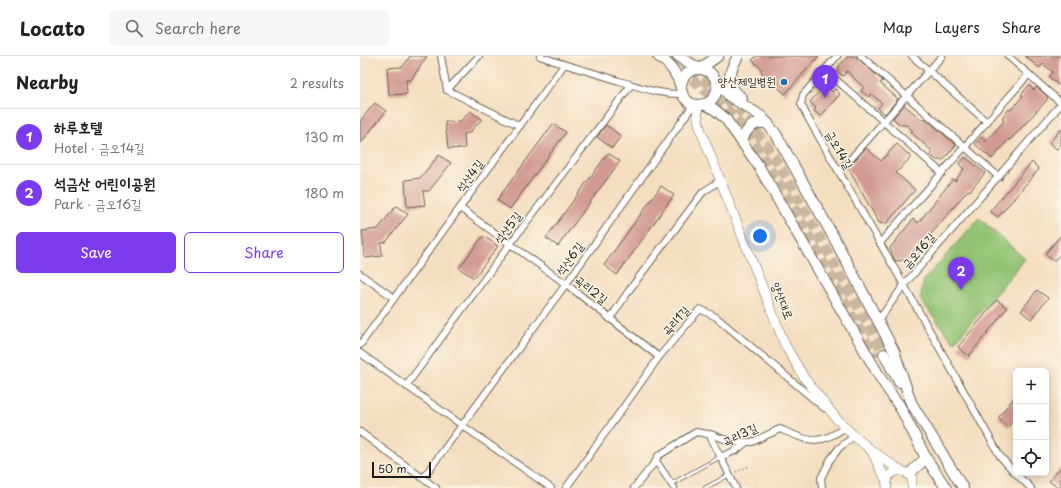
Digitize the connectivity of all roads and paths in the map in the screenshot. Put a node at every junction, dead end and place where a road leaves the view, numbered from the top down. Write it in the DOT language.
graph roads {
  1 [pos="441,56"];
  2 [pos="479,56"];
  3 [pos="540,56"];
  4 [pos="658,56"];
  5 [pos="678,56"];
  6 [pos="718,56"];
  7 [pos="738,56"];
  8 [pos="837,56"];
  9 [pos="860,56"];
  10 [pos="912,56"];
  11 [pos="942,56"];
  12 [pos="1008,56"];
  13 [pos="564,65"];
  14 [pos="700,68"];
  15 [pos="825,70"];
  16 [pos="929,71"];
  17 [pos="1029,74"];
  18 [pos="716,81"];
  19 [pos="631,84"];
  20 [pos="447,90"];
  21 [pos="682,91"];
  22 [pos="906,96"];
  23 [pos="1061,103"];
  24 [pos="698,104"];
  25 [pos="765,120"];
  26 [pos="884,122"];
  27 [pos="987,122"];
  28 [pos="520,126"];
  29 [pos="742,141"];
  30 [pos="965,146"];
  31 [pos="839,172"];
  32 [pos="942,173"];
  33 [pos="998,177"];
  34 [pos="721,180"];
  35 [pos="460,208"];
  36 [pos="880,243"];
  37 [pos="510,244"];
  38 [pos="360,274"];
  39 [pos="566,284"];
  40 [pos="904,285"];
  41 [pos="394,298"];
  42 [pos="610,319"];
  43 [pos="878,321"];
  44 [pos="360,345"];
  45 [pos="360,353"];
  46 [pos="659,357"];
  47 [pos="406,386"];
  48 [pos="912,405"];
  49 [pos="901,409"];
  50 [pos="836,418"];
  51 [pos="461,426"];
  52 [pos="845,427"];
  53 [pos="360,432"];
  54 [pos="709,434"];
  55 [pos="854,436"];
  56 [pos="747,442"];
  57 [pos="871,450"];
  58 [pos="720,457"];
  59 [pos="926,458"];
  60 [pos="656,461"];
  61 [pos="749,466"];
  62 [pos="729,475"];
  63 [pos="423,478"];
  64 [pos="911,481"];
  65 [pos="758,485"];
  66 [pos="887,485"];
  67 [pos="673,486"];
  68 [pos="436,488"];
  69 [pos="551,488"];
  70 [pos="566,488"];
  71 [pos="634,488"];
  72 [pos="705,488"];
  73 [pos="736,488"];
  74 [pos="751,488"];
  75 [pos="822,488"];
  76 [pos="946,488"];
  77 [pos="963,488"];
  78 [pos="1031,488"];
  1 -- 20 [label="street"];
  2 -- 20 [label="street"];
  3 -- 13 [label="street"];
  4 -- 21 [label="main road"];
  5 -- 14 [label="main road"];
  6 -- 14 [label="main road"];
  7 -- 18 [label="main road"];
  7 -- 25 [label="main road"];
  8 -- 15 [label="street, 금오14길"];
  9 -- 22 [label="street"];
  10 -- 16 [label="street"];
  11 -- 16 [label="street"];
  12 -- 17 [label="street"];
  13 -- 19 [label="street"];
  13 -- 28 [label="street, 석산4길"];
  14 -- 18 [label="main road"];
  14 -- 21 [label="main road"];
  15 -- 26 [label="street"];
  15 -- 31 [label="street, 금오14길"];
  16 -- 22 [label="street"];
  16 -- 27 [label="street"];
  17 -- 23 [label="street"];
  17 -- 27 [label="street"];
  18 -- 24 [label="main road"];
  18 -- 25 [label="main road"];
  19 -- 21 [label="street"];
  19 -- 37 [label="street, 석산5길"];
  20 -- 28 [label="street"];
  21 -- 24 [label="main road"];
  22 -- 26 [label="street"];
  22 -- 30 [label="street"];
  23 -- 33 [label="street, 금오16길"];
  24 -- 29 [label="main road"];
  24 -- 34 [label="main road, 양산대로"];
  24 -- 39 [label="street, 석산6길"];
  25 -- 29 [label="main road"];
  25 -- 43 [label="main road"];
  26 -- 31 [label="street"];
  26 -- 32 [label="street"];
  27 -- 30 [label="street"];
  28 -- 35 [label="street, 석산4길"];
  29 -- 49 [label="main road"];
  30 -- 32 [label="street"];
  30 -- 33 [label="street"];
  31 -- 36 [label="street, 금오14길"];
  32 -- 36 [label="street"];
  33 -- 40 [label="street, 금오16길"];
  34 -- 42 [label="street, 곡리2길"];
  34 -- 50 [label="main road, 양산대로"];
  35 -- 37 [label="street, 곡리2길"];
  35 -- 41 [label="street, 석산4길"];
  36 -- 40 [label="street, 금오14길"];
  37 -- 39 [label="street, 곡리2길"];
  37 -- 47 [label="street, 석산5길"];
  38 -- 41 [label="street"];
  39 -- 42 [label="street, 곡리2길"];
  39 -- 51 [label="street, 석산6길"];
  40 -- 43 [label="street"];
  40 -- 78 [label="street, 금오16길"];
  41 -- 44 [label="street, 석산4길"];
  42 -- 46 [label="street, 곡리2길"];
  43 -- 48 [label="main road"];
  45 -- 47 [label="street"];
  46 -- 50 [label="street, 곡리1길"];
  46 -- 70 [label="street, 곡리1길"];
  47 -- 51 [label="street"];
  48 -- 49 [label="main road"];
  48 -- 77 [label="main road"];
  49 -- 59 [label="main road"];
  50 -- 52 [label="main road, 양산대로"];
  51 -- 63 [label="street, 석산6길"];
  51 -- 69 [label="street"];
  52 -- 55 [label="main road, 양산대로"];
  52 -- 56 [label="street, 곡리3길"];
  53 -- 63 [label="street"];
  54 -- 56 [label="street"];
  54 -- 58 [label="street"];
  54 -- 60 [label="street"];
  55 -- 57 [label="main road, 양산대로"];
  55 -- 75 [label="street"];
  56 -- 58 [label="street, 곡리3길"];
  57 -- 64 [label="main road, 양산대로"];
  57 -- 66 [label="main road"];
  58 -- 62 [label="street, 곡리3길"];
  58 -- 67 [label="lane"];
  59 -- 64 [label="main road"];
  59 -- 76 [label="main road"];
  60 -- 67 [label="street"];
  60 -- 71 [label="street"];
  61 -- 62 [label="path"];
  62 -- 72 [label="lane"];
  62 -- 73 [label="street, 곡리3길"];
  63 -- 68 [label="street"];
  64 -- 66 [label="main road"];
  65 -- 74 [label="path"];
}
